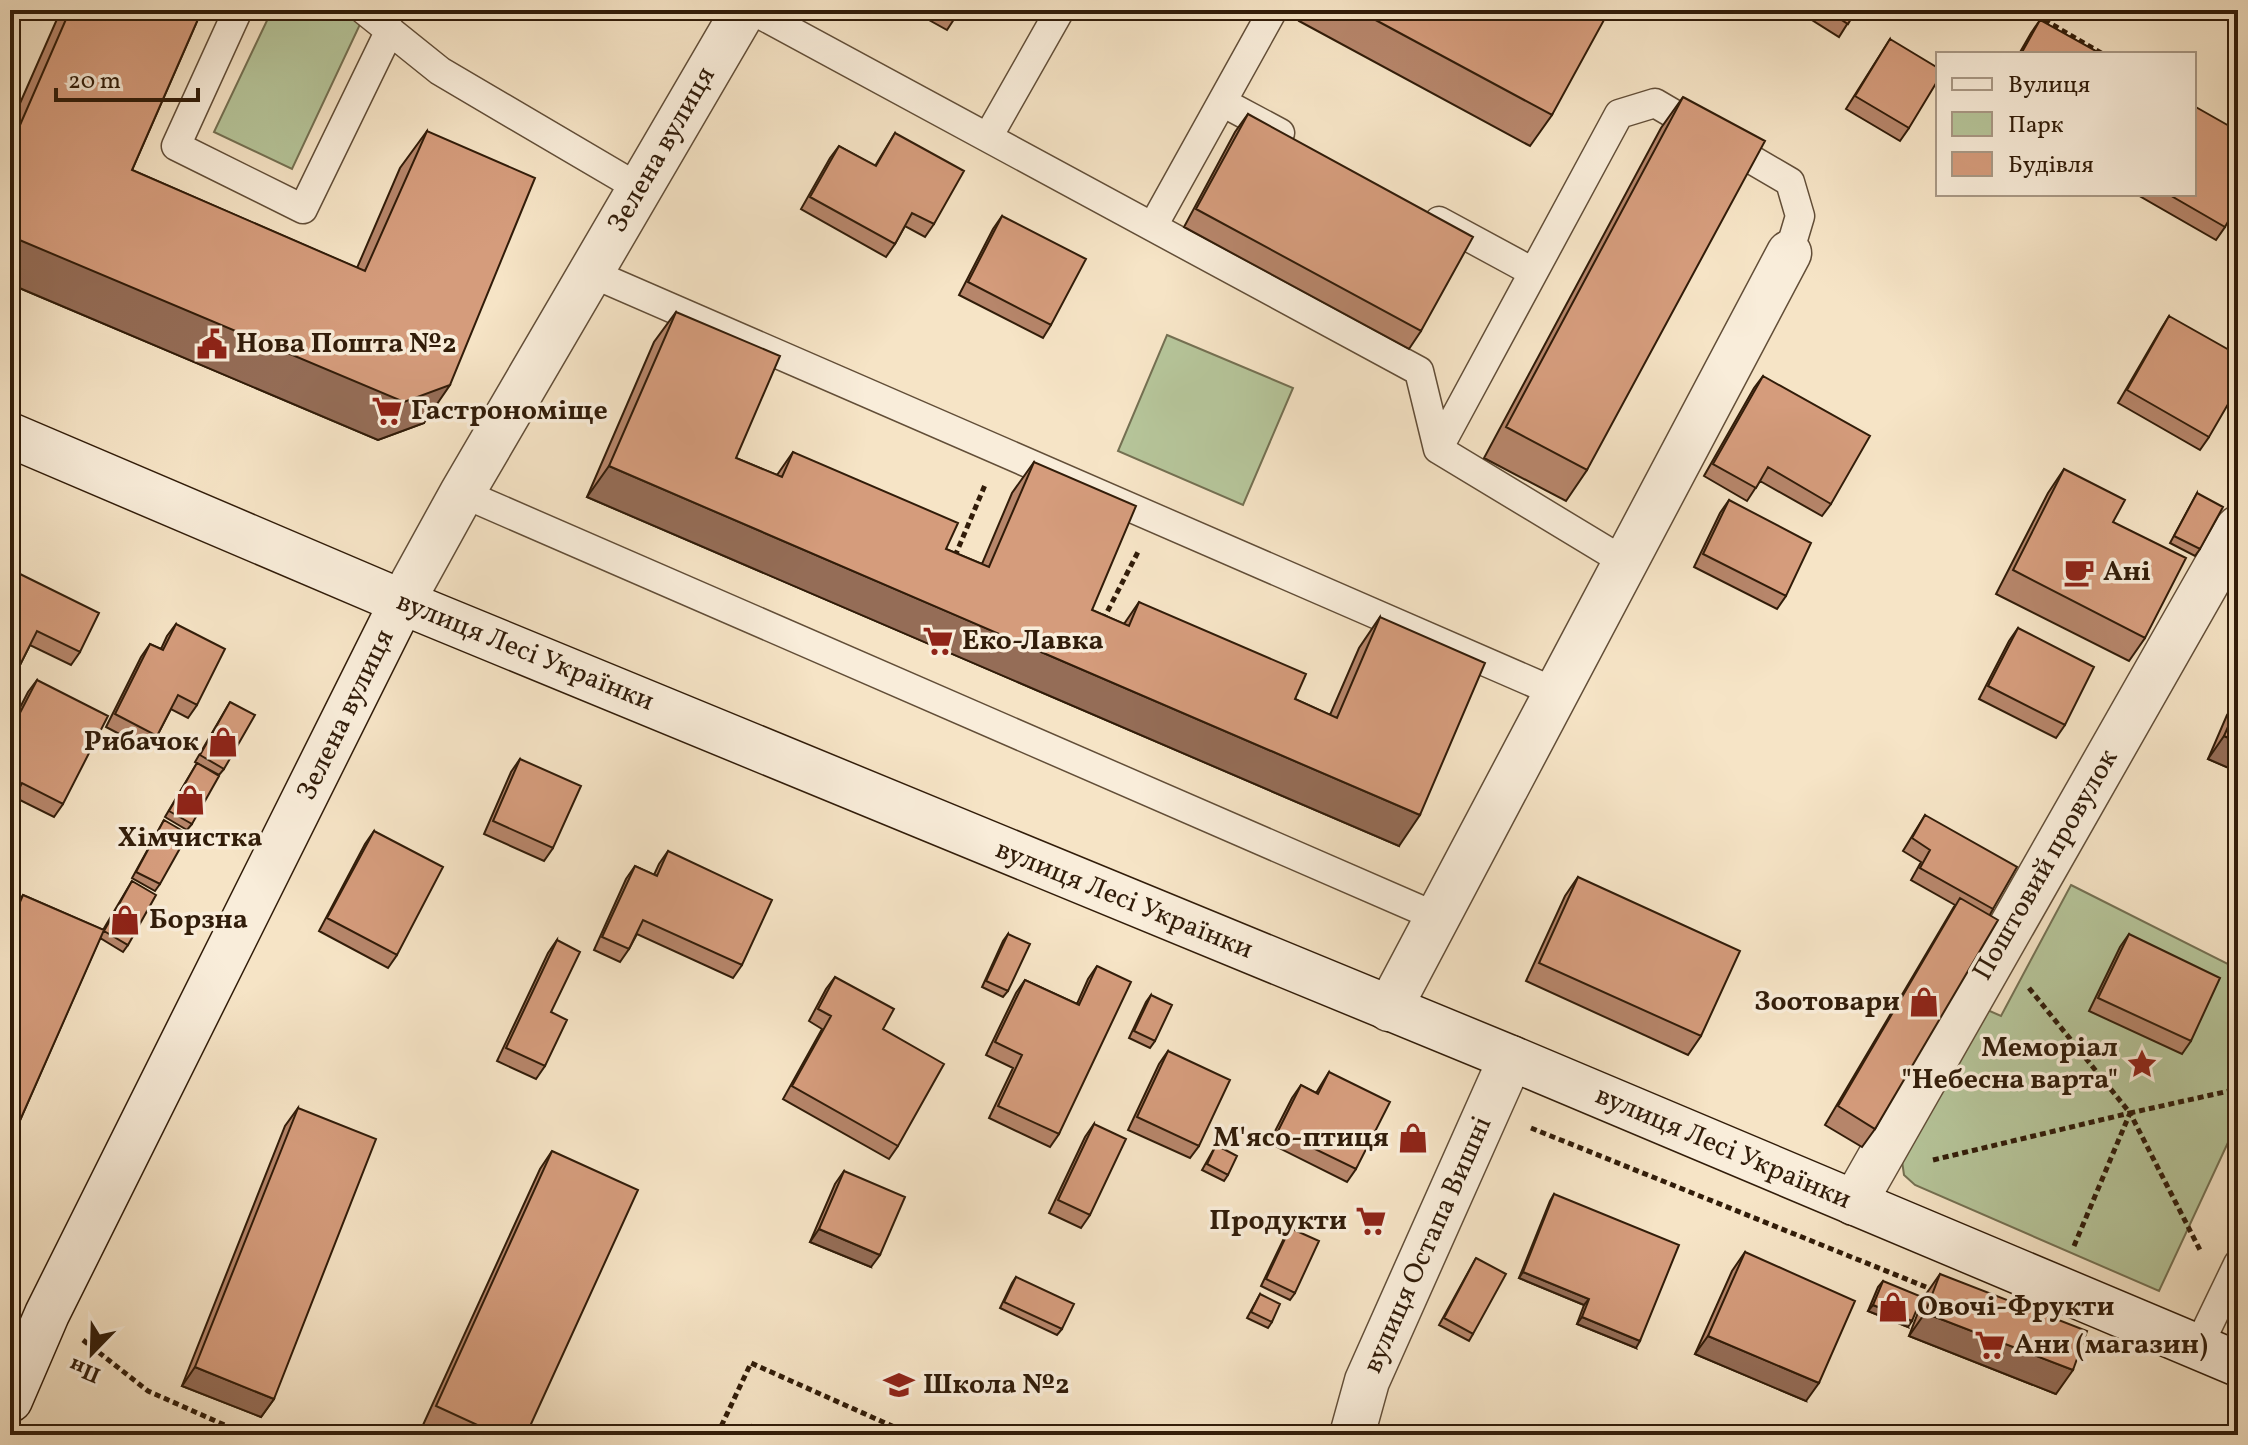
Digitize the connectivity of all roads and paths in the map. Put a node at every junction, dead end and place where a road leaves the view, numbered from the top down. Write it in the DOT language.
graph roads {
  1 [pos="238,10"];
  2 [pos="364,10"];
  3 [pos="744,10"];
  4 [pos="752,10"];
  5 [pos="1060,10"];
  6 [pos="1273,10"];
  7 [pos="2027,10"];
  8 [pos="390,30"];
  9 [pos="2100,52"];
  10 [pos="1222,102"];
  11 [pos="988,137"];
  12 [pos="1303,146"];
  13 [pos="639,188"];
  14 [pos="1411,206"];
  15 [pos="1153,226"];
  16 [pos="1789,253"];
  17 [pos="1533,272"];
  18 [pos="591,273"];
  19 [pos="10,435"];
  20 [pos="1438,449"];
  21 [pos="1000,451"];
  22 [pos="462,493"];
  23 [pos="1156,519"];
  24 [pos="2238,528"];
  25 [pos="952,562"];
  26 [pos="1625,562"];
  27 [pos="402,602"];
  28 [pos="1101,624"];
  29 [pos="1555,692"];
  30 [pos="1437,917"];
  31 [pos="1998,950"];
  32 [pos="1389,1009"];
  33 [pos="1511,1058"];
  34 [pos="2238,1089"];
  35 [pos="1487,1110"];
  36 [pos="2130,1113"];
  37 [pos="1863,1189"];
  38 [pos="2238,1264"];
  39 [pos="2056,1288"];
  40 [pos="1931,1289"];
  41 [pos="2223,1295"];
  42 [pos="47,1314"];
  43 [pos="2198,1347"];
  44 [pos="2238,1364"];
  45 [pos="10,1400"];
  46 [pos="247,1435"];
  47 [pos="717,1435"];
  48 [pos="912,1435"];
  49 [pos="1352,1435"];
  1 -- 8 [label="lane"];
  2 -- 8 [label="lane"];
  3 -- 13 [label="street, Зелена вулиця"];
  4 -- 11 [label="lane"];
  5 -- 11 [label="lane"];
  6 -- 10 [label="lane"];
  7 -- 9 [label="path"];
  8 -- 13 [label="lane"];
  10 -- 12 [label="lane"];
  10 -- 15 [label="lane"];
  11 -- 15 [label="lane"];
  13 -- 18 [label="street, Зелена вулиця"];
  14 -- 17 [label="lane"];
  15 -- 20 [label="lane"];
  16 -- 17 [label="lane"];
  16 -- 26 [label="street"];
  17 -- 20 [label="lane"];
  18 -- 21 [label="lane"];
  18 -- 22 [label="street, Зелена вулиця"];
  19 -- 27 [label="street, вулиця Лесі Українки"];
  20 -- 26 [label="lane"];
  21 -- 23 [label="lane"];
  21 -- 25 [label="path"];
  22 -- 27 [label="street, Зелена вулиця"];
  22 -- 30 [label="lane"];
  23 -- 28 [label="path"];
  23 -- 29 [label="lane"];
  24 -- 31 [label="street, Поштовий провулок"];
  26 -- 29 [label="street"];
  27 -- 32 [label="street, вулиця Лесі Українки"];
  27 -- 42 [label="street, Зелена вулиця"];
  29 -- 30 [label="street"];
  30 -- 32 [label="street"];
  31 -- 36 [label="path"];
  31 -- 37 [label="street, Поштовий провулок"];
  32 -- 33 [label="street, вулиця Лесі Українки"];
  33 -- 35 [label="street, вулиця Остапа Вишні"];
  33 -- 37 [label="street, вулиця Лесі Українки"];
  34 -- 36 [label="path"];
  35 -- 40 [label="path"];
  35 -- 49 [label="street, вулиця Остапа Вишні"];
  36 -- 37 [label="path"];
  36 -- 39 [label="path"];
  36 -- 41 [label="path"];
  37 -- 39 [label="street, вулиця Лесі Українки"];
  38 -- 41 [label="lane"];
  39 -- 43 [label="street, вулиця Лесі Українки"];
  41 -- 43 [label="lane"];
  42 -- 45 [label="street, Зелена вулиця"];
  42 -- 46 [label="path"];
  43 -- 44 [label="street, вулиця Лесі Українки"];
  47 -- 48 [label="path"];
}
